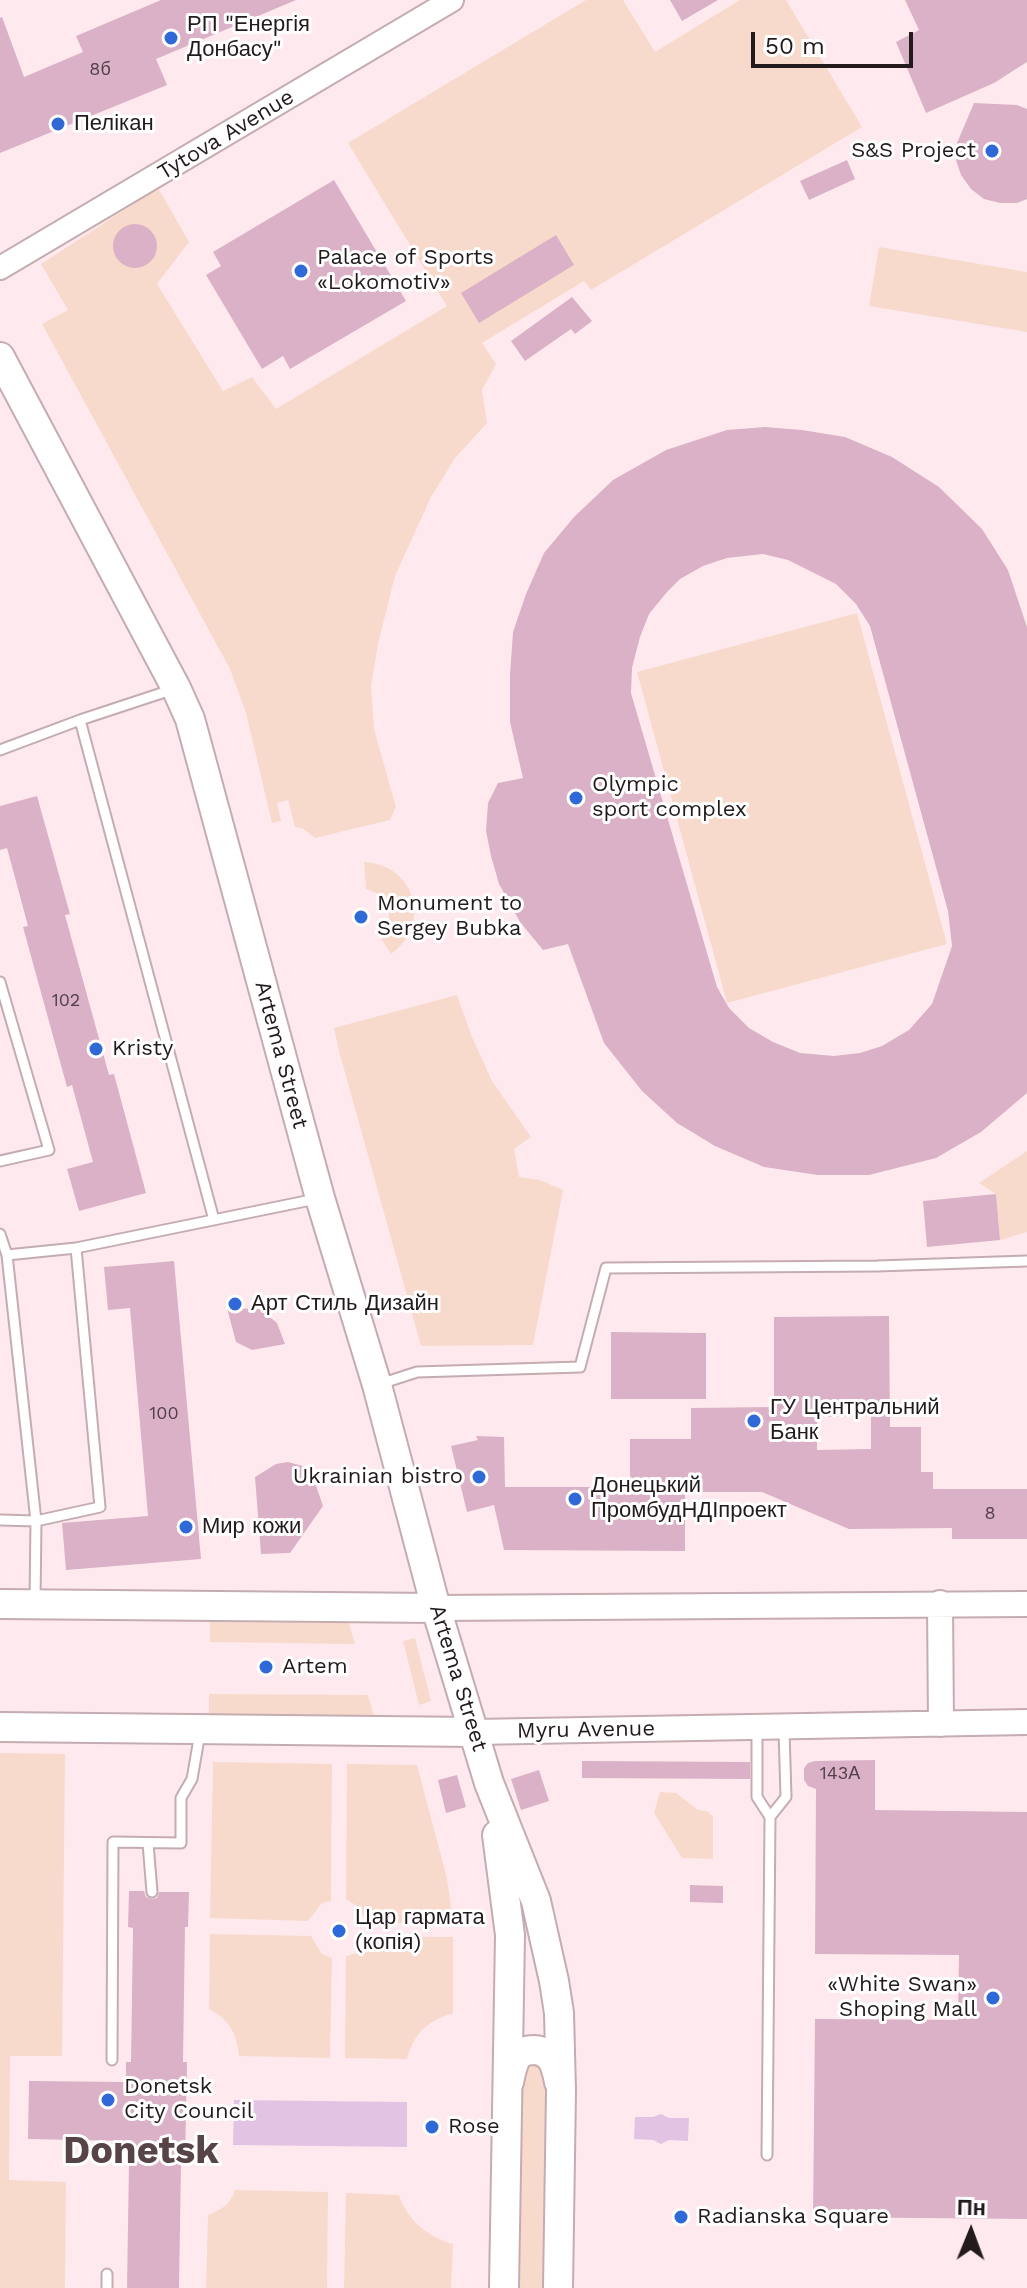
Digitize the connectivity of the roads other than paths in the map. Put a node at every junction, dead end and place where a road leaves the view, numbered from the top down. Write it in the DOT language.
graph roads {
  1 [pos="452,0"];
  2 [pos="0,268"];
  3 [pos="0,357"];
  4 [pos="176,688"];
  5 [pos="80,720"];
  6 [pos="0,750"];
  7 [pos="0,982"];
  8 [pos="0,1161"];
  9 [pos="320,1198"];
  10 [pos="214,1220"];
  11 [pos="0,1234"];
  12 [pos="76,1248"];
  13 [pos="7,1255"];
  14 [pos="1027,1261"];
  15 [pos="4,1276"];
  16 [pos="377,1385"];
  17 [pos="0,1520"];
  18 [pos="36,1521"];
  19 [pos="940,1603"];
  20 [pos="0,1604"];
  21 [pos="35,1604"];
  22 [pos="1027,1604"];
  23 [pos="436,1608"];
  24 [pos="1027,1722"];
  25 [pos="941,1724"];
  26 [pos="0,1727"];
  27 [pos="784,1727"];
  28 [pos="757,1728"];
  29 [pos="201,1729"];
  30 [pos="474,1732"];
  31 [pos="489,1783"];
  32 [pos="770,1817"];
  33 [pos="148,1843"];
  34 [pos="152,1892"];
  35 [pos="112,2060"];
  36 [pos="508,2089"];
  37 [pos="561,2091"];
  38 [pos="767,2155"];
  39 [pos="107,2274"];
  40 [pos="107,2288"];
  41 [pos="504,2288"];
  42 [pos="558,2288"];
  1 -- 2 [label="street, Tytova Avenue"];
  3 -- 4 [label="main road, Artema Street"];
  4 -- 5 [label="lane"];
  4 -- 9 [label="main road, Artema Street"];
  5 -- 6 [label="lane"];
  5 -- 10 [label="lane"];
  7 -- 8 [label="lane"];
  9 -- 10 [label="lane"];
  9 -- 16 [label="main road, Artema Street"];
  10 -- 12 [label="lane"];
  11 -- 13 [label="lane"];
  12 -- 13 [label="lane"];
  12 -- 18 [label="lane"];
  13 -- 15 [label="lane"];
  14 -- 16 [label="lane"];
  15 -- 18 [label="lane"];
  16 -- 23 [label="main road, Artema Street"];
  17 -- 18 [label="lane"];
  18 -- 21 [label="lane"];
  19 -- 22 [label="main road"];
  19 -- 23 [label="main road"];
  19 -- 25 [label="main road"];
  20 -- 21 [label="main road"];
  21 -- 23 [label="main road"];
  23 -- 30 [label="main road, Artema Street"];
  24 -- 25 [label="main road, Myru Avenue"];
  25 -- 27 [label="main road, Myru Avenue"];
  26 -- 29 [label="main road, Myru Avenue"];
  27 -- 28 [label="main road, Myru Avenue"];
  27 -- 32 [label="lane"];
  28 -- 30 [label="main road, Myru Avenue"];
  28 -- 32 [label="lane"];
  29 -- 30 [label="main road, Myru Avenue"];
  29 -- 33 [label="lane"];
  30 -- 31 [label="main road, Artema Street"];
  31 -- 36 [label="main road, Artema Street"];
  31 -- 37 [label="main road, Artema Street"];
  32 -- 38 [label="lane"];
  33 -- 34 [label="lane"];
  33 -- 35 [label="lane"];
  36 -- 37 [label="main road"];
  36 -- 41 [label="main road, Artema Street"];
  37 -- 42 [label="main road, Artema Street"];
  39 -- 40 [label="lane"];
}
